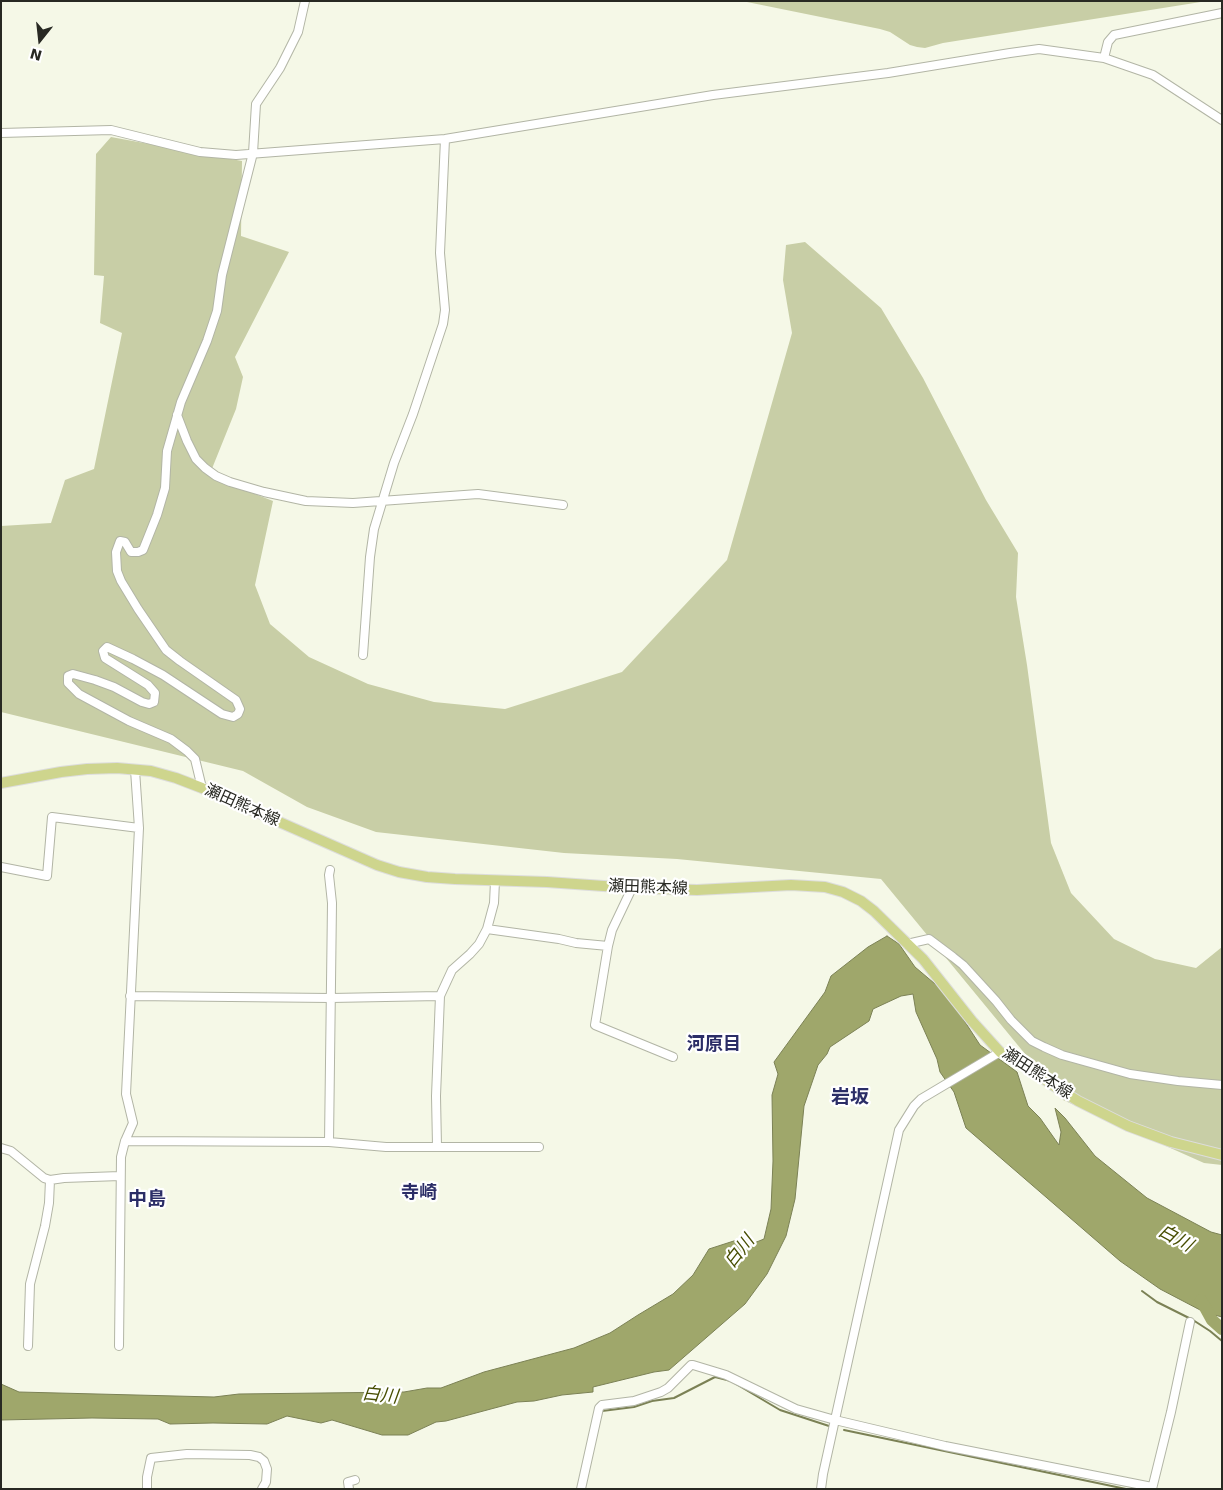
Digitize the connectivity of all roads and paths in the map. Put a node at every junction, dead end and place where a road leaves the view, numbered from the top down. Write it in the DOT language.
graph roads {
  1 [pos="304,1"];
  2 [pos="1222,13"];
  3 [pos="1104,58"];
  4 [pos="1222,120"];
  5 [pos="1,133"];
  6 [pos="445,139"];
  7 [pos="253,153"];
  8 [pos="177,415"];
  9 [pos="382,502"];
  10 [pos="563,505"];
  11 [pos="363,655"];
  12 [pos="135,770"];
  13 [pos="1,784"];
  14 [pos="202,788"];
  15 [pos="139,828"];
  16 [pos="1,867"];
  17 [pos="330,870"];
  18 [pos="495,881"];
  19 [pos="632,888"];
  20 [pos="487,928"];
  21 [pos="907,944"];
  22 [pos="608,946"];
  23 [pos="130,996"];
  24 [pos="440,996"];
  25 [pos="331,998"];
  26 [pos="997,1053"];
  27 [pos="673,1057"];
  28 [pos="1222,1085"];
  29 [pos="125,1141"];
  30 [pos="329,1142"];
  31 [pos="437,1146"];
  32 [pos="540,1147"];
  33 [pos="1,1148"];
  34 [pos="1222,1155"];
  35 [pos="120,1176"];
  36 [pos="50,1180"];
  37 [pos="1190,1322"];
  38 [pos="28,1346"];
  39 [pos="119,1346"];
  40 [pos="836,1420"];
  41 [pos="355,1480"];
  42 [pos="1152,1488"];
  43 [pos="147,1489"];
  44 [pos="262,1489"];
  45 [pos="349,1489"];
  46 [pos="581,1489"];
  47 [pos="821,1489"];
  1 -- 7 [label="street"];
  2 -- 3 [label="street"];
  3 -- 4 [label="street"];
  3 -- 6 [label="street"];
  5 -- 7 [label="street"];
  6 -- 7 [label="street"];
  6 -- 9 [label="street"];
  7 -- 8 [label="street"];
  8 -- 9 [label="street"];
  8 -- 14 [label="street"];
  9 -- 10 [label="street"];
  9 -- 11 [label="street"];
  12 -- 13 [label="main road, 瀬田熊本線"];
  12 -- 14 [label="main road, 瀬田熊本線"];
  12 -- 15 [label="street"];
  14 -- 18 [label="main road, 瀬田熊本線"];
  15 -- 16 [label="street"];
  15 -- 23 [label="street"];
  17 -- 25 [label="street"];
  18 -- 19 [label="main road, 瀬田熊本線"];
  18 -- 20 [label="street"];
  19 -- 21 [label="main road, 瀬田熊本線"];
  19 -- 22 [label="street"];
  20 -- 22 [label="street"];
  20 -- 24 [label="street"];
  21 -- 26 [label="main road, 瀬田熊本線"];
  21 -- 28 [label="street"];
  22 -- 27 [label="street"];
  23 -- 25 [label="street"];
  23 -- 29 [label="street"];
  24 -- 25 [label="street"];
  24 -- 31 [label="street"];
  25 -- 30 [label="street"];
  26 -- 34 [label="main road, 瀬田熊本線"];
  26 -- 40 [label="street"];
  29 -- 30 [label="street"];
  29 -- 35 [label="street"];
  30 -- 31 [label="street"];
  31 -- 32 [label="street"];
  33 -- 36 [label="street"];
  35 -- 36 [label="street"];
  35 -- 39 [label="street"];
  36 -- 38 [label="street"];
  37 -- 42 [label="street"];
  40 -- 42 [label="street"];
  40 -- 46 [label="street"];
  40 -- 47 [label="street"];
  41 -- 45 [label="street"];
  43 -- 44 [label="street"];
}
